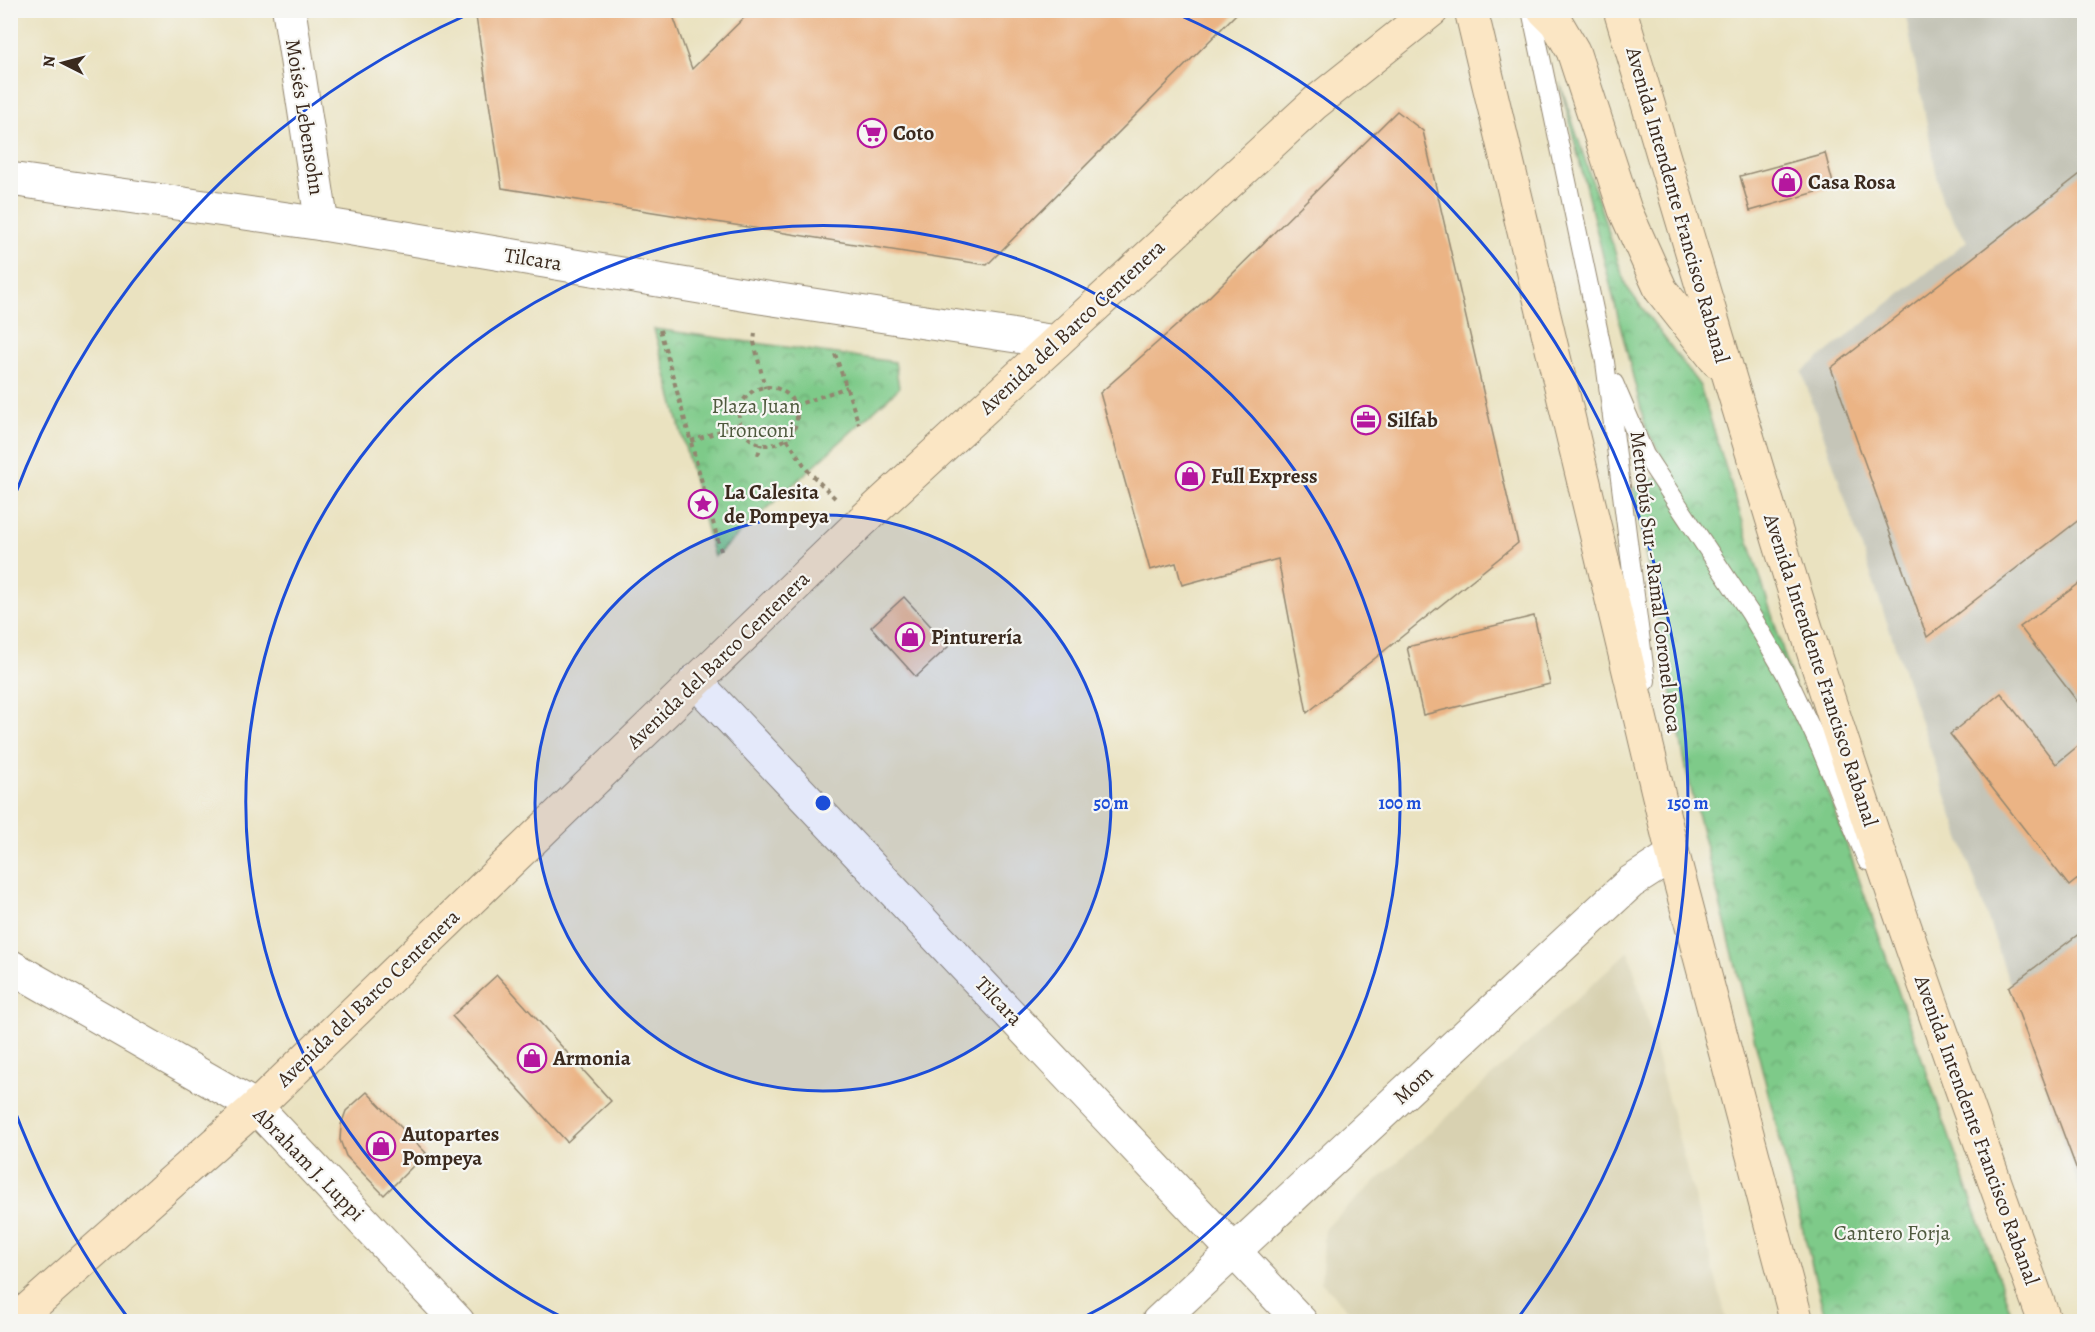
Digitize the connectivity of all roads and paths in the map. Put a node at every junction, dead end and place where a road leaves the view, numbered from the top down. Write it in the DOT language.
graph roads {
  1 [pos="289,10"];
  2 [pos="1432,10"];
  3 [pos="1471,10"];
  4 [pos="1530,10"];
  5 [pos="1544,10"];
  6 [pos="1620,10"];
  7 [pos="10,179"];
  8 [pos="322,224"];
  9 [pos="660,330"];
  10 [pos="754,342"];
  11 [pos="1056,342"];
  12 [pos="835,354"];
  13 [pos="1605,362"];
  14 [pos="1729,377"];
  15 [pos="847,387"];
  16 [pos="765,388"];
  17 [pos="795,406"];
  18 [pos="741,424"];
  19 [pos="860,424"];
  20 [pos="786,439"];
  21 [pos="691,441"];
  22 [pos="761,444"];
  23 [pos="758,455"];
  24 [pos="808,471"];
  25 [pos="721,551"];
  26 [pos="696,681"];
  27 [pos="1662,807"];
  28 [pos="1673,855"];
  29 [pos="10,966"];
  30 [pos="1946,1047"];
  31 [pos="256,1107"];
  32 [pos="1234,1250"];
  33 [pos="14,1322"];
  34 [pos="458,1322"];
  35 [pos="1158,1322"];
  36 [pos="1301,1322"];
  37 [pos="1797,1322"];
  38 [pos="2045,1322"];
  1 -- 8 [label="street, Moisés Lebensohn"];
  2 -- 11 [label="main road, Avenida del Barco Centenera"];
  3 -- 27 [label="main road"];
  4 -- 13 [label="lane, Metrobús Sur - Ramal Coronel Roca"];
  5 -- 14 [label="main road"];
  6 -- 14 [label="main road, Avenida Intendente Francisco Rabanal"];
  7 -- 8 [label="street, Tilcara"];
  8 -- 11 [label="street, Tilcara"];
  9 -- 21 [label="path"];
  10 -- 16 [label="path"];
  11 -- 26 [label="main road, Avenida del Barco Centenera"];
  12 -- 15 [label="path"];
  13 -- 27 [label="lane, Metrobús Sur - Ramal Coronel Roca"];
  13 -- 30 [label="lane, Metrobús Sur - Ramal Coronel Roca"];
  14 -- 30 [label="main road, Avenida Intendente Francisco Rabanal"];
  15 -- 17 [label="path"];
  15 -- 19 [label="path"];
  16 -- 17 [label="path"];
  16 -- 18 [label="path"];
  17 -- 20 [label="path"];
  18 -- 21 [label="path"];
  18 -- 22 [label="path"];
  20 -- 22 [label="path"];
  20 -- 24 [label="path"];
  21 -- 25 [label="path"];
  22 -- 23 [label="path"];
  26 -- 31 [label="main road, Avenida del Barco Centenera"];
  26 -- 32 [label="street, Tilcara"];
  27 -- 28 [label="main road"];
  28 -- 32 [label="street, Mom"];
  28 -- 37 [label="main road"];
  29 -- 31 [label="street, Abraham J. Luppi"];
  30 -- 38 [label="main road, Avenida Intendente Francisco Rabanal"];
  31 -- 33 [label="main road, Avenida del Barco Centenera"];
  31 -- 34 [label="street, Abraham J. Luppi"];
  32 -- 35 [label="street, Mom"];
  32 -- 36 [label="street, Tilcara"];
}
